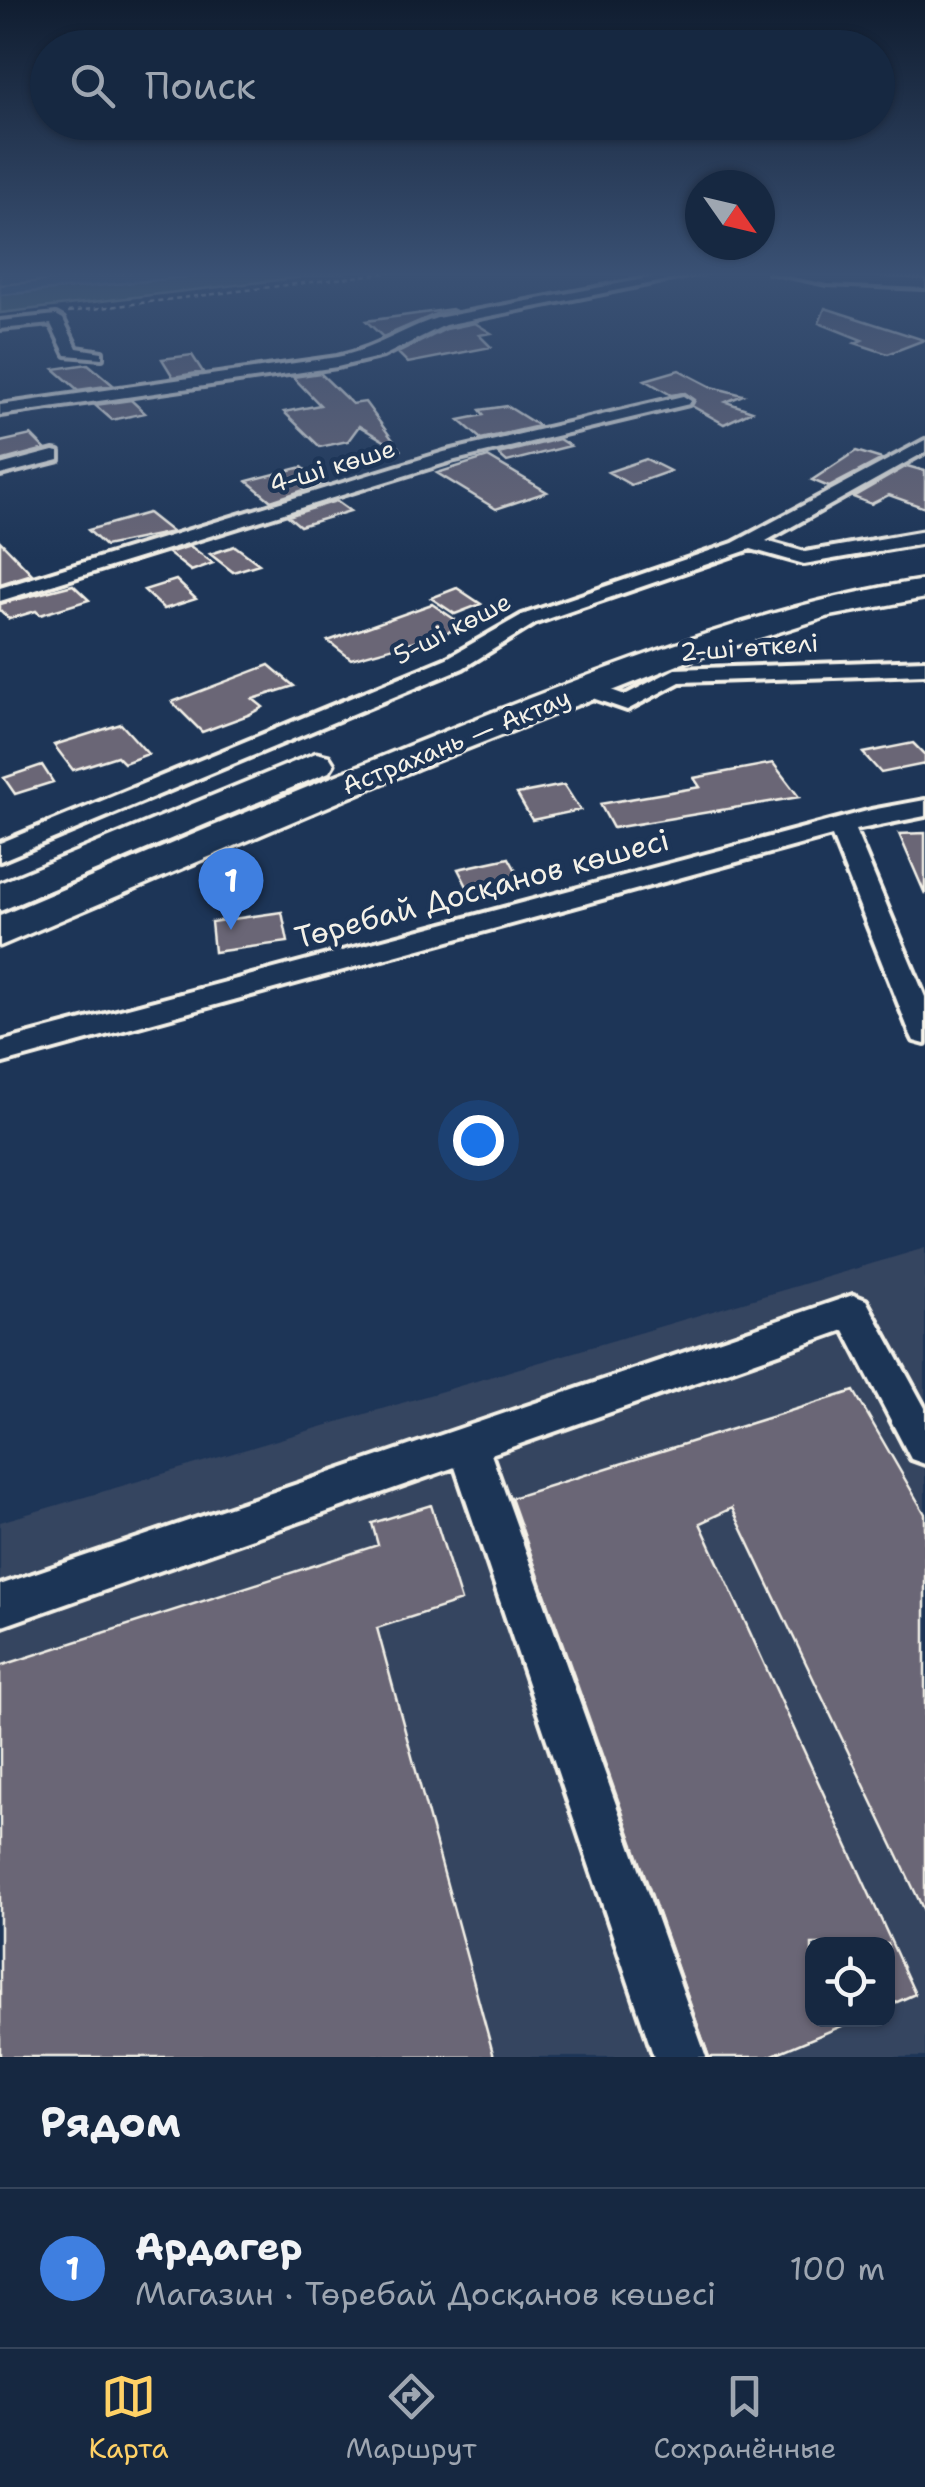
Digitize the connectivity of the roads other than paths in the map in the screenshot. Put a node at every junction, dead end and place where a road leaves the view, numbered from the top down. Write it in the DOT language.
graph roads {
  1 [pos="295,368"];
  2 [pos="683,401"];
  3 [pos="0,410"];
  4 [pos="925,445"];
  5 [pos="53,456"];
  6 [pos="0,470"];
  7 [pos="925,537"];
  8 [pos="750,542"];
  9 [pos="925,568"];
  10 [pos="925,589"];
  11 [pos="0,596"];
  12 [pos="925,667"];
  13 [pos="586,688"];
  14 [pos="925,808"];
  15 [pos="841,826"];
  16 [pos="0,853"];
  17 [pos="0,898"];
  18 [pos="0,932"];
  19 [pos="925,1033"];
  20 [pos="0,1053"];
  21 [pos="467,1443"];
  22 [pos="925,1446"];
  23 [pos="0,1606"];
  24 [pos="680,2057"];
  1 -- 3 [label="street"];
  2 -- 11 [label="street, 4-шi көше"];
  4 -- 8 [label="street, 5-шi көше"];
  5 -- 6 [label="street"];
  7 -- 8 [label="street"];
  8 -- 16 [label="street, 5-шi көше"];
  9 -- 17 [label="highway, Астрахань — Актау"];
  10 -- 13 [label="highway, Астрахань — Актау"];
  12 -- 13 [label="street, 2-ші өткелі"];
  13 -- 18 [label="highway, Астрахань — Актау"];
  14 -- 15 [label="street, Төребай Досқанов көшесі"];
  15 -- 19 [label="street"];
  15 -- 20 [label="street, Төребай Досқанов көшесі"];
  21 -- 22 [label="street"];
  21 -- 23 [label="street"];
  21 -- 24 [label="street"];
}
